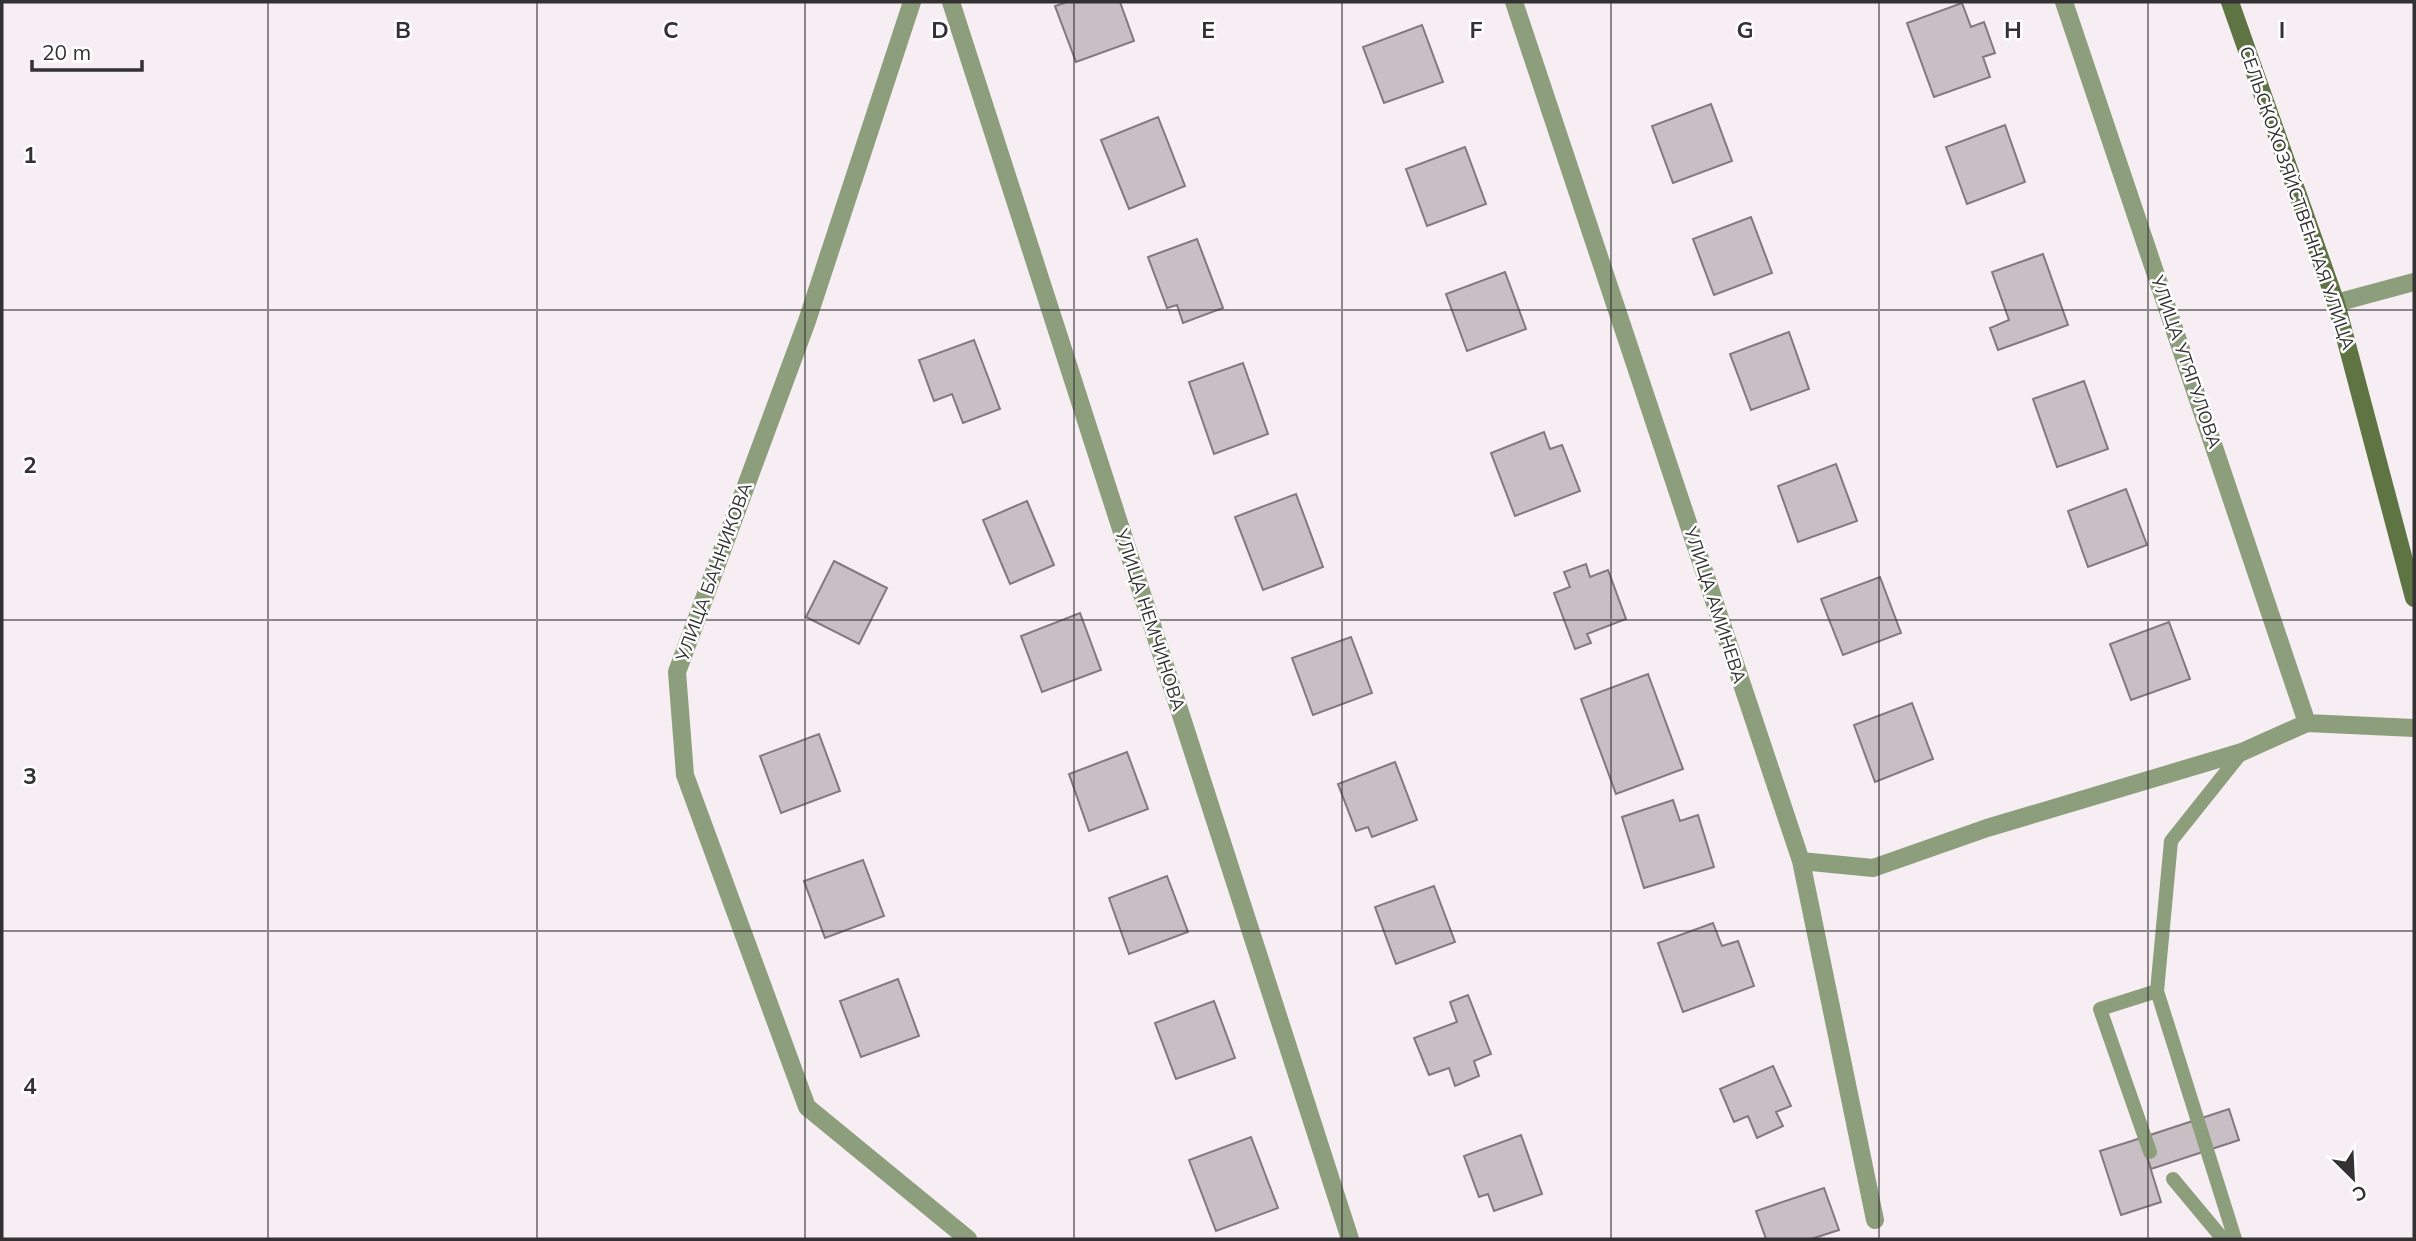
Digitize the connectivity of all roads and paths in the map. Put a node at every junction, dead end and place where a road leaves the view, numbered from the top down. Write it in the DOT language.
graph roads {
  1 [pos="912,2"];
  2 [pos="951,2"];
  3 [pos="1514,2"];
  4 [pos="2064,2"];
  5 [pos="2230,2"];
  6 [pos="2414,282"];
  7 [pos="2336,303"];
  8 [pos="2414,598"];
  9 [pos="2307,723"];
  10 [pos="2414,728"];
  11 [pos="2242,752"];
  12 [pos="1801,861"];
  13 [pos="2157,991"];
  14 [pos="2150,1152"];
  15 [pos="2173,1179"];
  16 [pos="1875,1220"];
  17 [pos="968,1239"];
  18 [pos="1350,1239"];
  19 [pos="2223,1239"];
  20 [pos="2235,1239"];
  1 -- 17 [label="street, УЛИЦА БАННИКОВА"];
  2 -- 18 [label="street, УЛИЦА НЕМЧИНОВА"];
  3 -- 12 [label="street, УЛИЦА АМИНЕВА"];
  4 -- 9 [label="street, УЛИЦА УТЯГУЛОВА"];
  5 -- 7 [label="main road, СЕЛЬСКОХОЗЯЙСТВЕННАЯ УЛИЦА"];
  6 -- 7 [label="street"];
  7 -- 8 [label="main road, СЕЛЬСКОХОЗЯЙСТВЕННАЯ УЛИЦА"];
  9 -- 10 [label="street"];
  9 -- 11 [label="street"];
  11 -- 12 [label="street"];
  11 -- 13 [label="lane"];
  12 -- 16 [label="street, УЛИЦА АМИНЕВА"];
  13 -- 14 [label="lane"];
  13 -- 20 [label="lane"];
  15 -- 19 [label="lane"];
}
